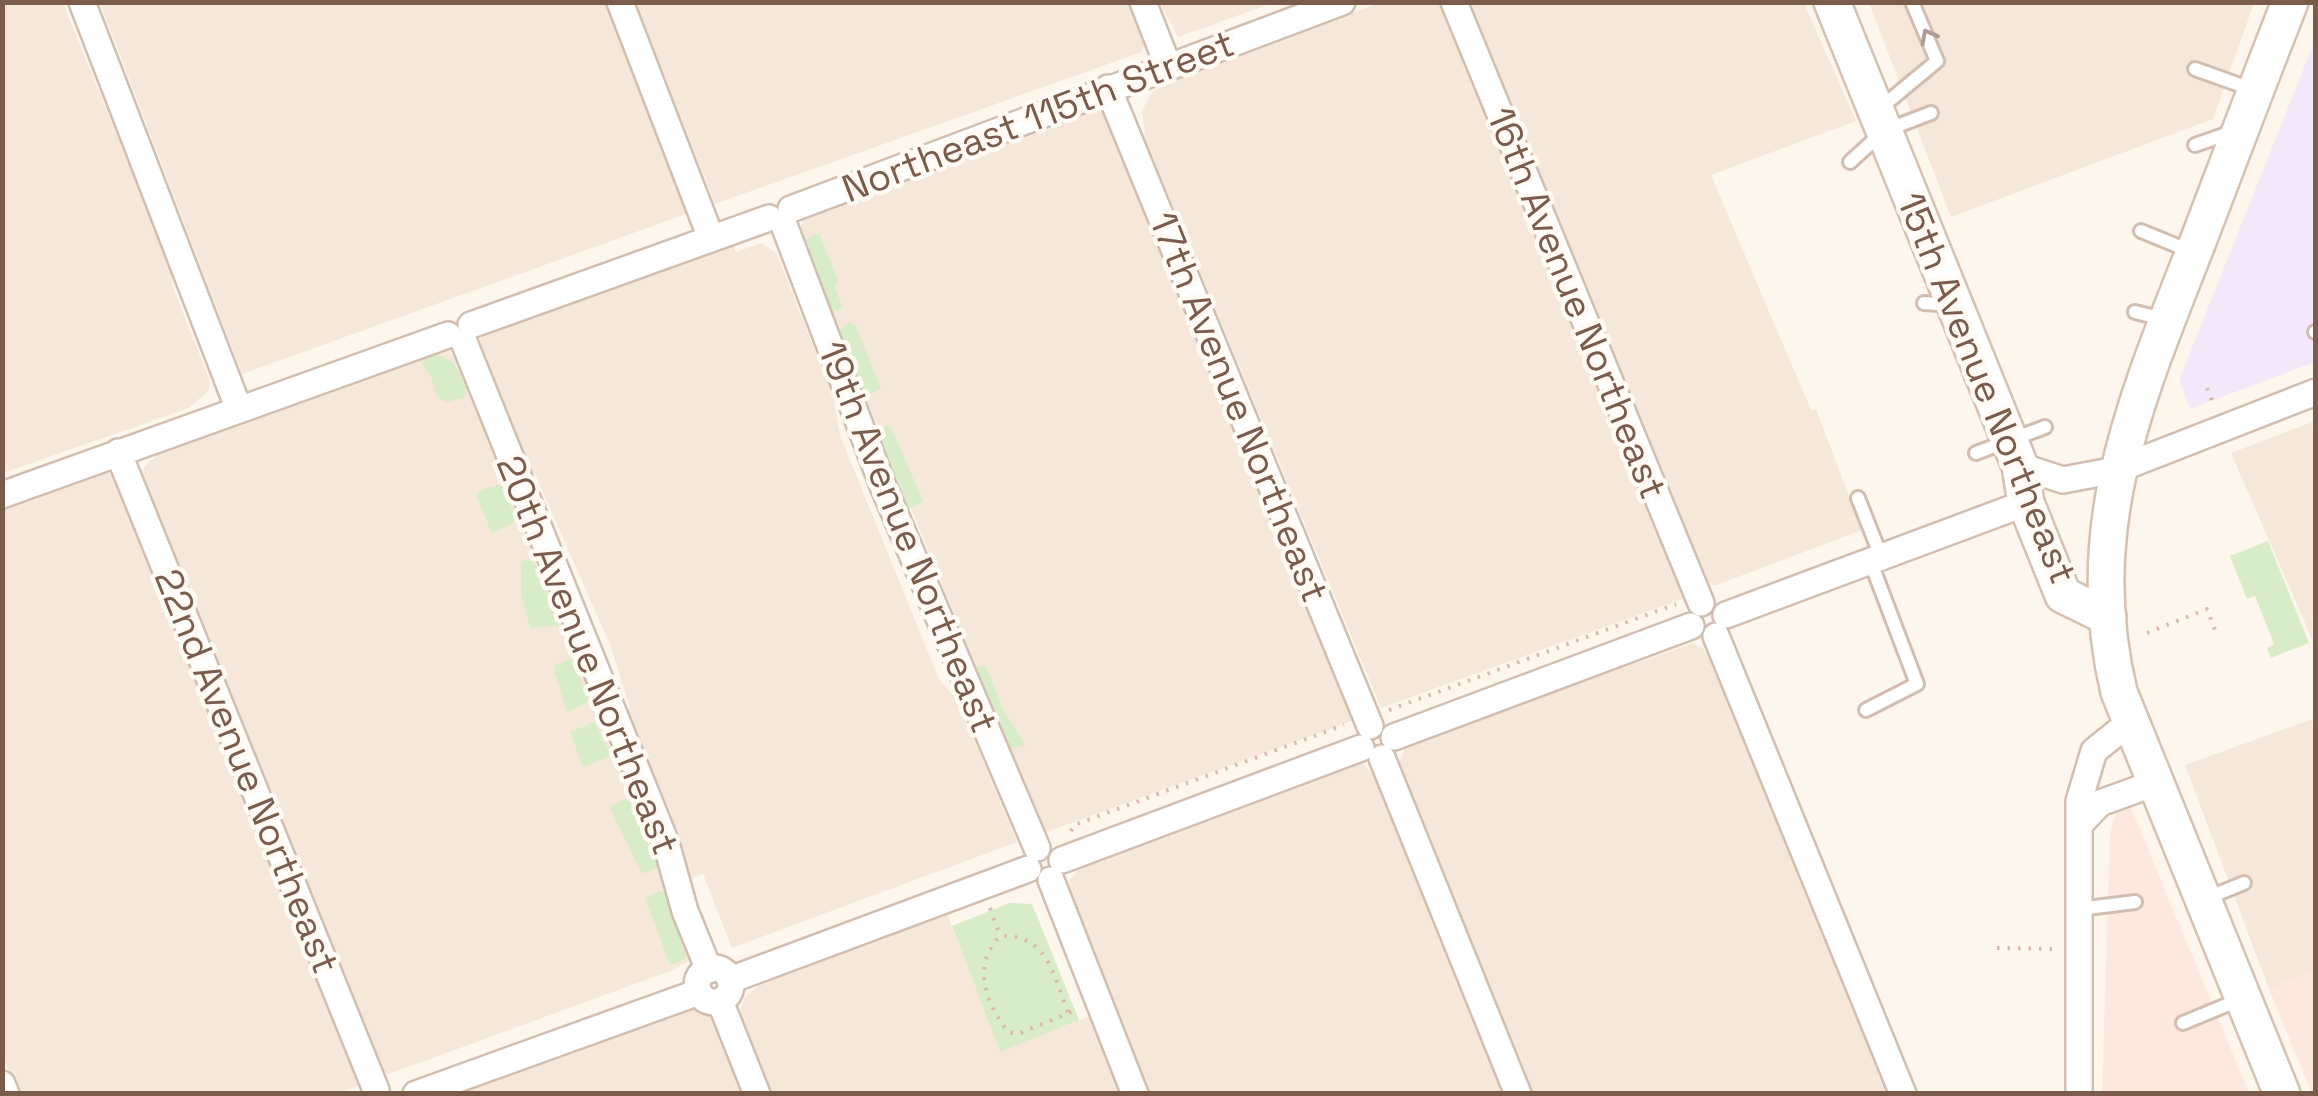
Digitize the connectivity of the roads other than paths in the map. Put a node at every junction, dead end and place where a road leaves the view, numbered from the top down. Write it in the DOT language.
graph roads {
  1 [pos="82,2"];
  2 [pos="620,2"];
  3 [pos="1143,2"];
  4 [pos="1342,2"];
  5 [pos="1454,2"];
  6 [pos="1832,2"];
  7 [pos="1912,2"];
  8 [pos="2290,2"];
  9 [pos="1168,66"];
  10 [pos="2196,69"];
  11 [pos="1108,88"];
  12 [pos="2257,91"];
  13 [pos="1931,113"];
  14 [pos="1880,122"];
  15 [pos="2242,128"];
  16 [pos="2195,145"];
  17 [pos="1850,162"];
  18 [pos="781,217"];
  19 [pos="2141,231"];
  20 [pos="711,238"];
  21 [pos="2194,252"];
  22 [pos="461,334"];
  23 [pos="2316,392"];
  24 [pos="238,407"];
  25 [pos="2045,427"];
  26 [pos="118,452"];
  27 [pos="1976,453"];
  28 [pos="2015,453"];
  29 [pos="2116,470"];
  30 [pos="2,495"];
  31 [pos="1858,498"];
  32 [pos="2026,502"];
  33 [pos="1876,561"];
  34 [pos="1692,610"];
  35 [pos="2108,617"];
  36 [pos="1721,626"];
  37 [pos="1866,710"];
  38 [pos="2130,722"];
  39 [pos="1374,734"];
  40 [pos="2155,783"];
  41 [pos="2079,825"];
  42 [pos="1048,858"];
  43 [pos="2244,883"];
  44 [pos="2202,900"];
  45 [pos="2135,902"];
  46 [pos="2079,910"];
  47 [pos="714,986"];
  48 [pos="2243,998"];
  49 [pos="2183,1022"];
  50 [pos="2,1084"];
  51 [pos="380,1092"];
  52 [pos="6,1094"];
  53 [pos="416,1094"];
  54 [pos="757,1094"];
  55 [pos="1135,1094"];
  56 [pos="1518,1094"];
  57 [pos="1903,1094"];
  58 [pos="2079,1094"];
  59 [pos="2282,1094"];
  1 -- 24 [label="street"];
  2 -- 20 [label="street"];
  3 -- 9 [label="street"];
  4 -- 9 [label="street, Northeast 115th Street"];
  5 -- 34 [label="street, 16th Avenue Northeast"];
  6 -- 14 [label="main road, 15th Avenue Northeast"];
  14 -- 7 [label="lane, one-way"];
  8 -- 12 [label="main road"];
  9 -- 11 [label="street, Northeast 115th Street"];
  10 -- 12 [label="lane"];
  11 -- 18 [label="street, Northeast 115th Street"];
  11 -- 39 [label="street, 17th Avenue Northeast"];
  12 -- 15 [label="main road"];
  13 -- 14 [label="lane"];
  14 -- 17 [label="lane"];
  14 -- 28 [label="main road, 15th Avenue Northeast"];
  15 -- 16 [label="lane"];
  15 -- 21 [label="main road"];
  18 -- 20 [label="street, Northeast 115th Street"];
  18 -- 42 [label="street, 19th Avenue Northeast"];
  19 -- 21 [label="lane"];
  20 -- 22 [label="street, Northeast 115th Street"];
  21 -- 29 [label="main road"];
  22 -- 24 [label="street, Northeast 115th Street"];
  22 -- 47 [label="street, 20th Avenue Northeast"];
  23 -- 29 [label="street"];
  24 -- 26 [label="street, Northeast 115th Street"];
  25 -- 28 [label="lane"];
  26 -- 30 [label="street, Northeast 115th Street"];
  26 -- 51 [label="street, 22nd Avenue Northeast"];
  27 -- 28 [label="lane"];
  28 -- 29 [label="street"];
  28 -- 32 [label="main road, 15th Avenue Northeast"];
  29 -- 35 [label="main road"];
  31 -- 33 [label="lane"];
  32 -- 33 [label="street"];
  32 -- 35 [label="main road, 15th Avenue Northeast"];
  33 -- 36 [label="street"];
  33 -- 37 [label="lane"];
  34 -- 36 [label="street"];
  34 -- 39 [label="street"];
  35 -- 38 [label="main road, 15th Avenue Northeast"];
  36 -- 57 [label="street"];
  38 -- 40 [label="main road, 15th Avenue Northeast"];
  38 -- 41 [label="street"];
  39 -- 42 [label="street"];
  39 -- 56 [label="street, 17th Avenue Northeast"];
  40 -- 41 [label="street"];
  40 -- 44 [label="main road, 15th Avenue Northeast"];
  41 -- 46 [label="street"];
  42 -- 47 [label="street"];
  42 -- 55 [label="street, 19th Avenue Northeast"];
  43 -- 44 [label="lane"];
  44 -- 48 [label="main road, 15th Avenue Northeast"];
  45 -- 46 [label="lane"];
  46 -- 58 [label="street"];
  47 -- 53 [label="street"];
  47 -- 54 [label="street, 20th Avenue Northeast"];
  48 -- 49 [label="lane"];
  48 -- 59 [label="main road, 15th Avenue Northeast"];
  50 -- 52 [label="street"];
}
